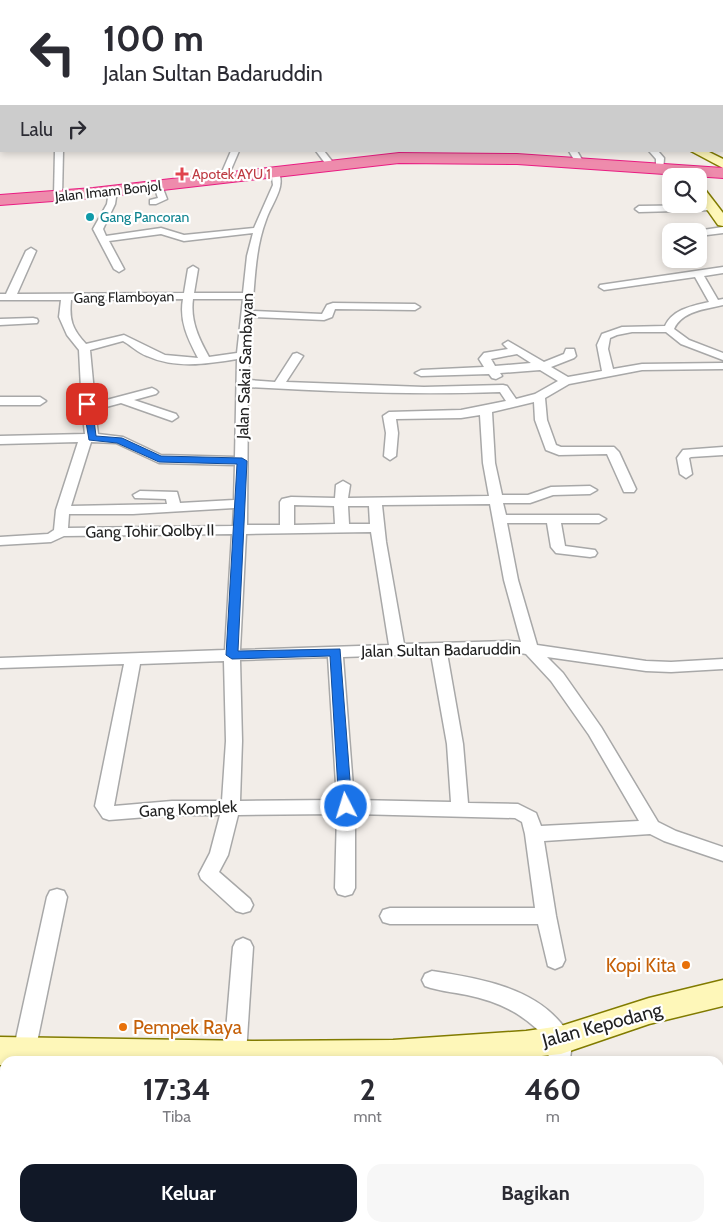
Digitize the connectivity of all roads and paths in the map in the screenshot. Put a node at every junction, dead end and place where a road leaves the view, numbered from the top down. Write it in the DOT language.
graph roads {
  1 [pos="60,152"];
  2 [pos="234,152"];
  3 [pos="321,152"];
  4 [pos="654,152"];
  5 [pos="699,152"];
  6 [pos="517,155"];
  7 [pos="577,157"];
  8 [pos="723,164"];
  9 [pos="331,165"];
  10 [pos="660,170"];
  11 [pos="274,172"];
  12 [pos="707,173"];
  13 [pos="723,173"];
  14 [pos="222,178"];
  15 [pos="158,186"];
  16 [pos="114,191"];
  17 [pos="58,196"];
  18 [pos="0,200"];
  19 [pos="707,201"];
  20 [pos="153,202"];
  21 [pos="712,208"];
  22 [pos="639,209"];
  23 [pos="723,222"];
  24 [pos="258,230"];
  25 [pos="723,230"];
  26 [pos="707,231"];
  27 [pos="103,239"];
  28 [pos="31,251"];
  29 [pos="118,269"];
  30 [pos="193,269"];
  31 [pos="723,270"];
  32 [pos="698,274"];
  33 [pos="604,287"];
  34 [pos="247,296"];
  35 [pos="5,297"];
  36 [pos="188,297"];
  37 [pos="66,298"];
  38 [pos="719,303"];
  39 [pos="415,307"];
  40 [pos="246,314"];
  41 [pos="33,321"];
  42 [pos="0,322"];
  43 [pos="670,329"];
  44 [pos="84,348"];
  45 [pos="570,351"];
  46 [pos="242,355"];
  47 [pos="297,356"];
  48 [pos="723,356"];
  49 [pos="206,362"];
  50 [pos="542,366"];
  51 [pos="723,366"];
  52 [pos="492,370"];
  53 [pos="421,373"];
  54 [pos="608,373"];
  55 [pos="566,381"];
  56 [pos="244,383"];
  57 [pos="279,384"];
  58 [pos="503,388"];
  59 [pos="152,392"];
  60 [pos="539,397"];
  61 [pos="123,400"];
  62 [pos="0,401"];
  63 [pos="40,401"];
  64 [pos="514,404"];
  65 [pos="88,408"];
  66 [pos="486,410"];
  67 [pos="172,417"];
  68 [pos="89,438"];
  69 [pos="0,440"];
  70 [pos="723,451"];
  71 [pos="390,456"];
  72 [pos="242,461"];
  73 [pos="686,474"];
  74 [pos="344,485"];
  75 [pos="629,489"];
  76 [pos="590,490"];
  77 [pos="140,494"];
  78 [pos="496,500"];
  79 [pos="375,501"];
  80 [pos="341,502"];
  81 [pos="241,504"];
  82 [pos="174,508"];
  83 [pos="63,510"];
  84 [pos="501,519"];
  85 [pos="553,519"];
  86 [pos="599,519"];
  87 [pos="342,528"];
  88 [pos="370,528"];
  89 [pos="239,530"];
  90 [pos="287,530"];
  91 [pos="62,532"];
  92 [pos="0,541"];
  93 [pos="590,553"];
  94 [pos="397,648"];
  95 [pos="438,648"];
  96 [pos="531,649"];
  97 [pos="336,652"];
  98 [pos="232,655"];
  99 [pos="133,658"];
  100 [pos="0,663"];
  101 [pos="723,664"];
  102 [pos="346,806"];
  103 [pos="231,807"];
  104 [pos="460,809"];
  105 [pos="652,827"];
  106 [pos="534,834"];
  107 [pos="723,854"];
  108 [pos="345,888"];
  109 [pos="57,898"];
  110 [pos="243,905"];
  111 [pos="390,916"];
  112 [pos="546,916"];
  113 [pos="243,947"];
  114 [pos="555,960"];
  115 [pos="432,980"];
  116 [pos="723,994"];
  117 [pos="12,1051"];
  118 [pos="560,1051"];
  119 [pos="53,1056"];
  120 [pos="246,1056"];
  121 [pos="295,1056"];
  1 -- 17 [label="street"];
  2 -- 14 [label="street"];
  3 -- 9 [label="street"];
  4 -- 10 [label="street"];
  5 -- 8 [label="street"];
  6 -- 7 [label="highway, Jalan Imam Bonjol"];
  6 -- 9 [label="highway, Jalan Imam Bonjol"];
  7 -- 10 [label="highway, Jalan Imam Bonjol"];
  9 -- 11 [label="highway, Jalan Imam Bonjol"];
  11 -- 14 [label="highway, Jalan Imam Bonjol"];
  11 -- 24 [label="street, Jalan Sakai Sambayan"];
  12 -- 13 [label="highway, Jalan Imam Bonjol"];
  14 -- 15 [label="highway, Jalan Imam Bonjol"];
  15 -- 16 [label="highway, Jalan Imam Bonjol"];
  15 -- 20 [label="street"];
  16 -- 17 [label="highway, Jalan Imam Bonjol"];
  16 -- 27 [label="street"];
  17 -- 18 [label="highway, Jalan Imam Bonjol"];
  19 -- 21 [label="street"];
  21 -- 22 [label="street"];
  21 -- 23 [label="street"];
  24 -- 27 [label="street"];
  24 -- 34 [label="street, Jalan Sakai Sambayan"];
  25 -- 26 [label="street"];
  27 -- 29 [label="street"];
  28 -- 35 [label="street"];
  30 -- 36 [label="street"];
  31 -- 32 [label="street"];
  32 -- 33 [label="street"];
  32 -- 38 [label="street"];
  34 -- 36 [label="street, Gang Flamboyan"];
  34 -- 40 [label="street, Jalan Sakai Sambayan"];
  35 -- 37 [label="street, Gang Flamboyan"];
  36 -- 37 [label="street, Gang Flamboyan"];
  36 -- 49 [label="street"];
  37 -- 44 [label="street"];
  38 -- 43 [label="street"];
  39 -- 40 [label="street"];
  40 -- 46 [label="street, Jalan Sakai Sambayan"];
  41 -- 42 [label="street"];
  43 -- 48 [label="street"];
  43 -- 54 [label="street"];
  44 -- 49 [label="street"];
  44 -- 65 [label="street"];
  45 -- 50 [label="street"];
  46 -- 49 [label="street"];
  46 -- 56 [label="street, Jalan Sakai Sambayan"];
  47 -- 57 [label="street"];
  50 -- 52 [label="street"];
  50 -- 52 [label="street"];
  50 -- 55 [label="street"];
  51 -- 54 [label="street"];
  52 -- 53 [label="street"];
  52 -- 58 [label="street"];
  54 -- 55 [label="street"];
  55 -- 60 [label="street"];
  56 -- 57 [label="street"];
  56 -- 72 [label="street, Jalan Sakai Sambayan"];
  57 -- 58 [label="street"];
  58 -- 64 [label="street"];
  59 -- 61 [label="street"];
  60 -- 64 [label="street"];
  60 -- 75 [label="street"];
  61 -- 65 [label="street"];
  61 -- 67 [label="street"];
  62 -- 63 [label="street"];
  64 -- 66 [label="street"];
  65 -- 68 [label="street"];
  66 -- 71 [label="street"];
  66 -- 78 [label="street"];
  68 -- 69 [label="street"];
  68 -- 72 [label="street"];
  68 -- 83 [label="street"];
  70 -- 73 [label="street"];
  72 -- 81 [label="street, Jalan Sakai Sambayan"];
  74 -- 80 [label="street"];
  76 -- 78 [label="street"];
  77 -- 82 [label="street"];
  78 -- 79 [label="street"];
  78 -- 84 [label="street"];
  79 -- 80 [label="street"];
  79 -- 94 [label="street"];
  80 -- 87 [label="street"];
  80 -- 90 [label="street"];
  81 -- 82 [label="street"];
  81 -- 89 [label="street, Jalan Sakai Sambayan"];
  82 -- 83 [label="street"];
  83 -- 91 [label="street"];
  84 -- 85 [label="street"];
  84 -- 96 [label="street"];
  85 -- 86 [label="street"];
  85 -- 93 [label="street"];
  87 -- 88 [label="street, Gang Tohir Qolby II"];
  87 -- 90 [label="street, Gang Tohir Qolby II"];
  89 -- 90 [label="street, Gang Tohir Qolby II"];
  89 -- 91 [label="street, Gang Tohir Qolby II"];
  89 -- 98 [label="street, Jalan Sakai Sambayan"];
  91 -- 92 [label="street, Gang Tohir Qolby II"];
  94 -- 95 [label="street, Jalan Sultan Badaruddin"];
  94 -- 97 [label="street, Jalan Sultan Badaruddin"];
  95 -- 96 [label="street, Jalan Sultan Badaruddin"];
  95 -- 104 [label="street"];
  96 -- 101 [label="street"];
  96 -- 105 [label="street, Jalan Sultan Badaruddin"];
  97 -- 98 [label="street, Jalan Sultan Badaruddin"];
  97 -- 102 [label="street"];
  98 -- 99 [label="street, Jalan Sultan Badaruddin"];
  98 -- 103 [label="street, Jalan Sakai Sambayan"];
  99 -- 100 [label="street, Jalan Sultan Badaruddin"];
  99 -- 103 [label="street, Gang Komplek"];
  102 -- 103 [label="street, Gang Komplek"];
  102 -- 104 [label="street, Gang Komplek"];
  102 -- 108 [label="street"];
  103 -- 110 [label="street, Jalan Sakai Sambayan"];
  104 -- 106 [label="street, Gang Komplek"];
  105 -- 106 [label="street"];
  105 -- 107 [label="street"];
  106 -- 112 [label="street, Gang Komplek"];
  109 -- 117 [label="street"];
  111 -- 112 [label="street"];
  112 -- 114 [label="street, Gang Komplek"];
  113 -- 120 [label="street"];
  115 -- 118 [label="street"];
  116 -- 118 [label="street, Jalan Kepodang"];
  117 -- 119 [label="street, Jalan Kepodang"];
  118 -- 121 [label="street, Jalan Kepodang"];
}
